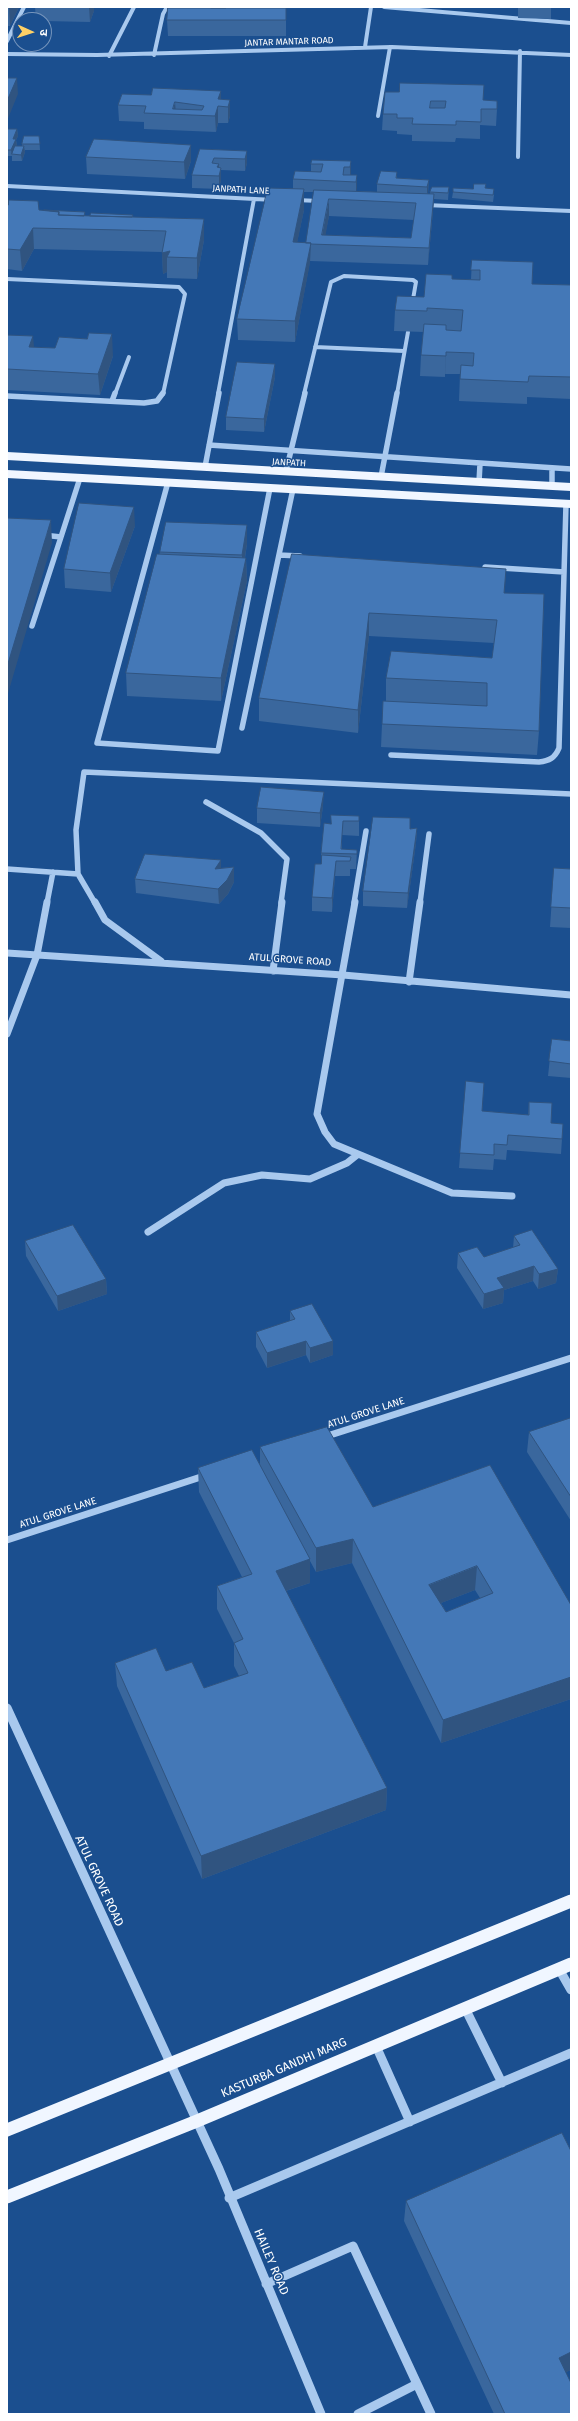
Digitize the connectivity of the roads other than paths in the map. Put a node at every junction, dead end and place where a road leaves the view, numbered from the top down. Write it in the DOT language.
graph roads {
  1 [pos="24,7"];
  2 [pos="134,7"];
  3 [pos="167,7"];
  4 [pos="371,7"];
  5 [pos="384,7"];
  6 [pos="571,23"];
  7 [pos="9,34"];
  8 [pos="7,41"];
  9 [pos="365,47"];
  10 [pos="390,47"];
  11 [pos="520,51"];
  12 [pos="7,54"];
  13 [pos="154,55"];
  14 [pos="571,55"];
  15 [pos="109,56"];
  16 [pos="378,116"];
  17 [pos="518,157"];
  18 [pos="7,186"];
  19 [pos="254,199"];
  20 [pos="278,200"];
  21 [pos="285,200"];
  22 [pos="325,201"];
  23 [pos="421,204"];
  24 [pos="571,210"];
  25 [pos="7,279"];
  26 [pos="411,310"];
  27 [pos="408,332"];
  28 [pos="315,347"];
  29 [pos="404,351"];
  30 [pos="129,357"];
  31 [pos="7,396"];
  32 [pos="112,401"];
  33 [pos="209,445"];
  34 [pos="290,451"];
  35 [pos="7,456"];
  36 [pos="384,457"];
  37 [pos="480,464"];
  38 [pos="205,467"];
  39 [pos="552,469"];
  40 [pos="571,469"];
  41 [pos="286,471"];
  42 [pos="7,474"];
  43 [pos="380,477"];
  44 [pos="80,478"];
  45 [pos="168,482"];
  46 [pos="479,482"];
  47 [pos="552,486"];
  48 [pos="571,487"];
  49 [pos="270,488"];
  50 [pos="293,489"];
  51 [pos="568,504"];
  52 [pos="38,535"];
  53 [pos="61,536"];
  54 [pos="279,555"];
  55 [pos="310,557"];
  56 [pos="477,567"];
  57 [pos="564,572"];
  58 [pos="32,626"];
  59 [pos="242,728"];
  60 [pos="391,755"];
  61 [pos="571,794"];
  62 [pos="206,802"];
  63 [pos="366,831"];
  64 [pos="429,834"];
  65 [pos="7,869"];
  66 [pos="53,872"];
  67 [pos="78,874"];
  68 [pos="7,953"];
  69 [pos="37,955"];
  70 [pos="162,962"];
  71 [pos="274,971"];
  72 [pos="343,975"];
  73 [pos="409,982"];
  74 [pos="571,995"];
  75 [pos="7,1034"];
  76 [pos="357,1155"];
  77 [pos="512,1196"];
  78 [pos="148,1232"];
  79 [pos="571,1358"];
  80 [pos="315,1440"];
  81 [pos="218,1472"];
  82 [pos="7,1540"];
  83 [pos="7,1708"];
  84 [pos="571,1901"];
  85 [pos="565,1966"];
  86 [pos="571,1990"];
  87 [pos="465,2008"];
  88 [pos="376,2046"];
  89 [pos="571,2054"];
  90 [pos="171,2062"];
  91 [pos="502,2082"];
  92 [pos="197,2121"];
  93 [pos="410,2122"];
  94 [pos="7,2130"];
  95 [pos="7,2197"];
  96 [pos="229,2198"];
  97 [pos="266,2284"];
  98 [pos="417,2384"];
  99 [pos="321,2414"];
  100 [pos="358,2414"];
  101 [pos="431,2414"];
  1 -- 7 [label="street"];
  2 -- 15 [label="street"];
  3 -- 13 [label="street"];
  4 -- 9 [label="street"];
  5 -- 6 [label="street"];
  7 -- 8 [label="street"];
  9 -- 10 [label="street, JANTAR MANTAR ROAD"];
  9 -- 13 [label="street, JANTAR MANTAR ROAD"];
  10 -- 11 [label="street, JANTAR MANTAR ROAD"];
  10 -- 16 [label="street"];
  11 -- 14 [label="street, JANTAR MANTAR ROAD"];
  11 -- 17 [label="street"];
  12 -- 15 [label="street, JANTAR MANTAR ROAD"];
  13 -- 15 [label="street, JANTAR MANTAR ROAD"];
  18 -- 19 [label="street, JANPATH LANE"];
  19 -- 20 [label="street, JANPATH LANE"];
  19 -- 33 [label="street"];
  21 -- 22 [label="street"];
  23 -- 24 [label="street"];
  25 -- 32 [label="street"];
  26 -- 28 [label="street"];
  27 -- 29 [label="street"];
  28 -- 29 [label="street"];
  28 -- 34 [label="street"];
  29 -- 36 [label="street"];
  30 -- 32 [label="street"];
  31 -- 32 [label="street"];
  33 -- 34 [label="street"];
  33 -- 38 [label="street"];
  34 -- 36 [label="street"];
  34 -- 41 [label="street"];
  35 -- 38 [label="main road, JANPATH"];
  36 -- 37 [label="street"];
  36 -- 43 [label="street"];
  37 -- 39 [label="street"];
  37 -- 46 [label="street"];
  38 -- 41 [label="main road, JANPATH"];
  39 -- 40 [label="street"];
  39 -- 47 [label="street"];
  41 -- 43 [label="main road, JANPATH"];
  42 -- 44 [label="main road"];
  43 -- 46 [label="main road, JANPATH"];
  44 -- 45 [label="main road"];
  44 -- 53 [label="street"];
  45 -- 49 [label="main road"];
  45 -- 49 [label="street"];
  46 -- 47 [label="main road, JANPATH"];
  47 -- 48 [label="main road, JANPATH"];
  49 -- 50 [label="main road"];
  50 -- 51 [label="main road"];
  50 -- 54 [label="street"];
  51 -- 57 [label="street"];
  52 -- 53 [label="street"];
  53 -- 58 [label="street"];
  54 -- 55 [label="street"];
  54 -- 59 [label="street"];
  56 -- 57 [label="street"];
  57 -- 60 [label="street"];
  61 -- 67 [label="street"];
  62 -- 71 [label="street"];
  63 -- 72 [label="street"];
  64 -- 73 [label="street"];
  65 -- 66 [label="street"];
  66 -- 67 [label="street"];
  66 -- 69 [label="street"];
  67 -- 70 [label="street"];
  68 -- 69 [label="street, ATUL GROVE ROAD"];
  69 -- 70 [label="street, ATUL GROVE ROAD"];
  69 -- 75 [label="street"];
  70 -- 71 [label="street, ATUL GROVE ROAD"];
  71 -- 72 [label="street, ATUL GROVE ROAD"];
  72 -- 73 [label="street, ATUL GROVE ROAD"];
  72 -- 76 [label="street"];
  73 -- 74 [label="street, ATUL GROVE ROAD"];
  76 -- 77 [label="street"];
  76 -- 78 [label="street"];
  79 -- 80 [label="street, ATUL GROVE LANE"];
  81 -- 82 [label="street, ATUL GROVE LANE"];
  83 -- 90 [label="street, ATUL GROVE ROAD"];
  84 -- 90 [label="main road"];
  85 -- 86 [label="street"];
  85 -- 87 [label="main road, KASTURBA GANDHI MARG"];
  87 -- 88 [label="main road, KASTURBA GANDHI MARG"];
  87 -- 91 [label="street"];
  88 -- 92 [label="main road, KASTURBA GANDHI MARG"];
  88 -- 93 [label="street"];
  89 -- 91 [label="street"];
  90 -- 92 [label="street, ATUL GROVE ROAD"];
  90 -- 94 [label="main road"];
  91 -- 93 [label="street"];
  92 -- 95 [label="main road, KASTURBA GANDHI MARG"];
  92 -- 96 [label="street, HAILEY ROAD"];
  93 -- 96 [label="street"];
  96 -- 97 [label="street, HAILEY ROAD"];
  97 -- 98 [label="street"];
  97 -- 99 [label="street, HAILEY ROAD"];
  98 -- 100 [label="street"];
  98 -- 101 [label="street"];
}
